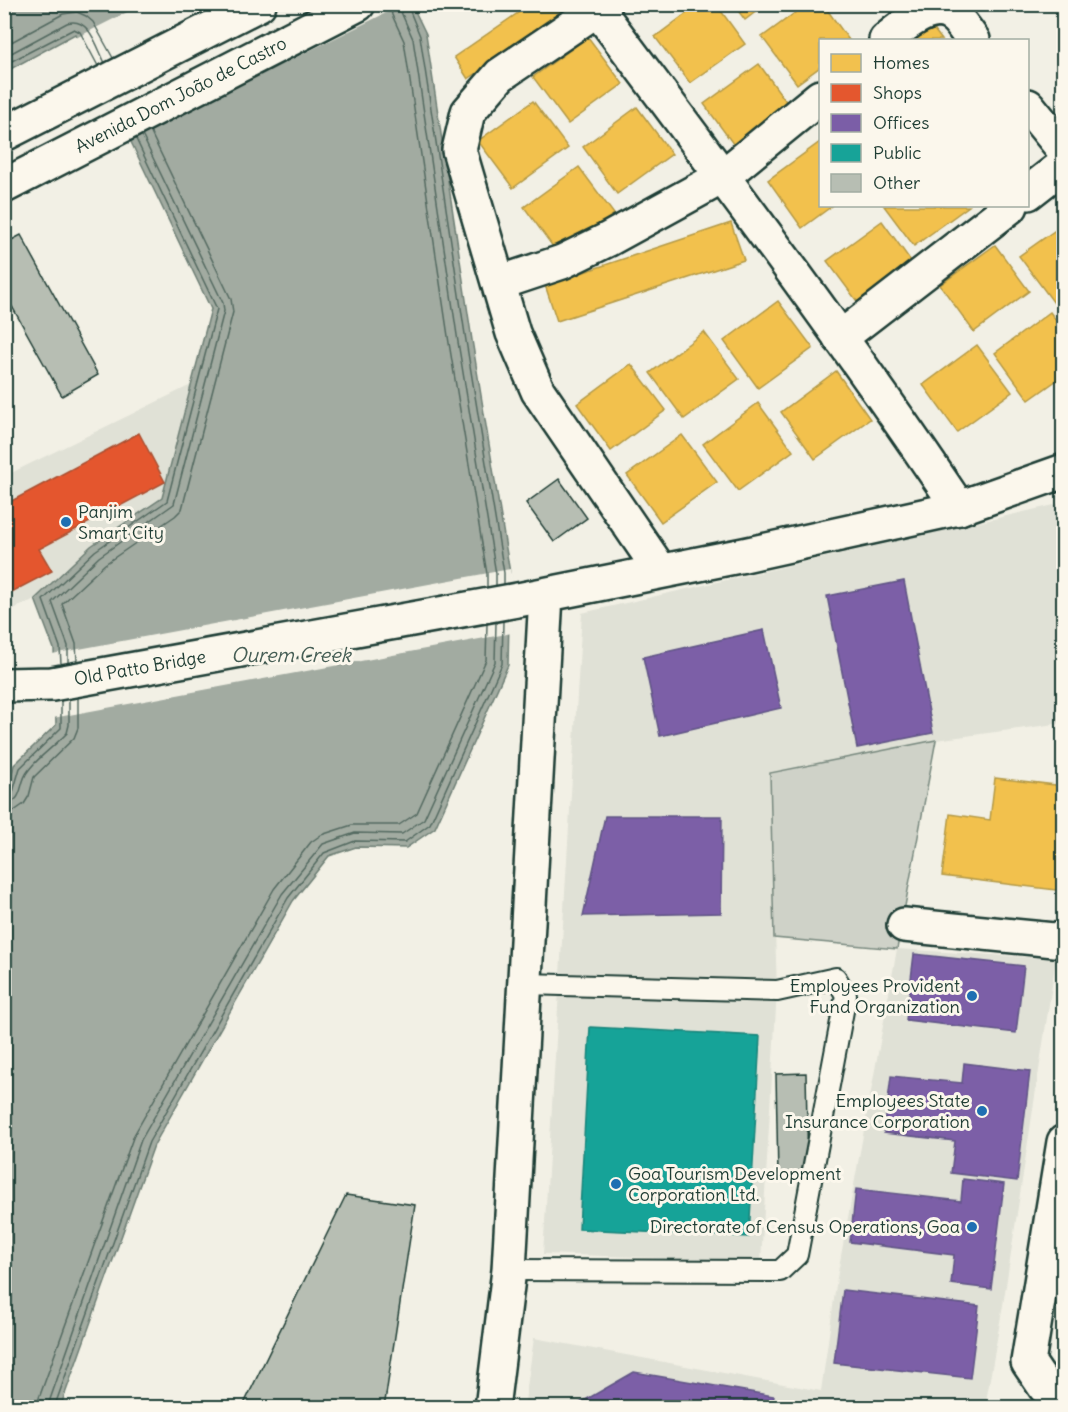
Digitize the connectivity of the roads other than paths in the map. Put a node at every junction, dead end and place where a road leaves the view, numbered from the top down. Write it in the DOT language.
graph roads {
  1 [pos="259,4"];
  2 [pos="358,4"];
  3 [pos="602,7"];
  4 [pos="887,39"];
  5 [pos="973,39"];
  6 [pos="819,98"];
  7 [pos="1029,107"];
  8 [pos="4,134"];
  9 [pos="1064,150"];
  10 [pos="1064,165"];
  11 [pos="722,177"];
  12 [pos="4,186"];
  13 [pos="1029,192"];
  14 [pos="1010,207"];
  15 [pos="499,283"];
  16 [pos="840,338"];
  17 [pos="1064,471"];
  18 [pos="959,508"];
  19 [pos="660,570"];
  20 [pos="534,597"];
  21 [pos="4,685"];
  22 [pos="904,925"];
  23 [pos="1064,941"];
  24 [pos="526,984"];
  25 [pos="1064,1142"];
  26 [pos="1061,1176"];
  27 [pos="509,1270"];
  28 [pos="1064,1390"];
  29 [pos="492,1407"];
  1 -- 8 [label="street"];
  2 -- 12 [label="street, Avenida Dom João de Castro"];
  3 -- 11 [label="street"];
  3 -- 15 [label="street"];
  4 -- 5 [label="street"];
  6 -- 11 [label="street"];
  7 -- 9 [label="street"];
  10 -- 13 [label="street"];
  11 -- 15 [label="street"];
  11 -- 16 [label="street"];
  14 -- 16 [label="street"];
  15 -- 19 [label="street"];
  16 -- 18 [label="street"];
  17 -- 18 [label="street, Old Patto Bridge"];
  18 -- 19 [label="street, Old Patto Bridge"];
  19 -- 20 [label="street, Old Patto Bridge"];
  20 -- 21 [label="street, Old Patto Bridge"];
  20 -- 24 [label="street"];
  22 -- 23 [label="street"];
  24 -- 27 [label="street"];
  24 -- 27 [label="lane"];
  25 -- 26 [label="street"];
  26 -- 28 [label="street"];
  27 -- 29 [label="street"];
}
